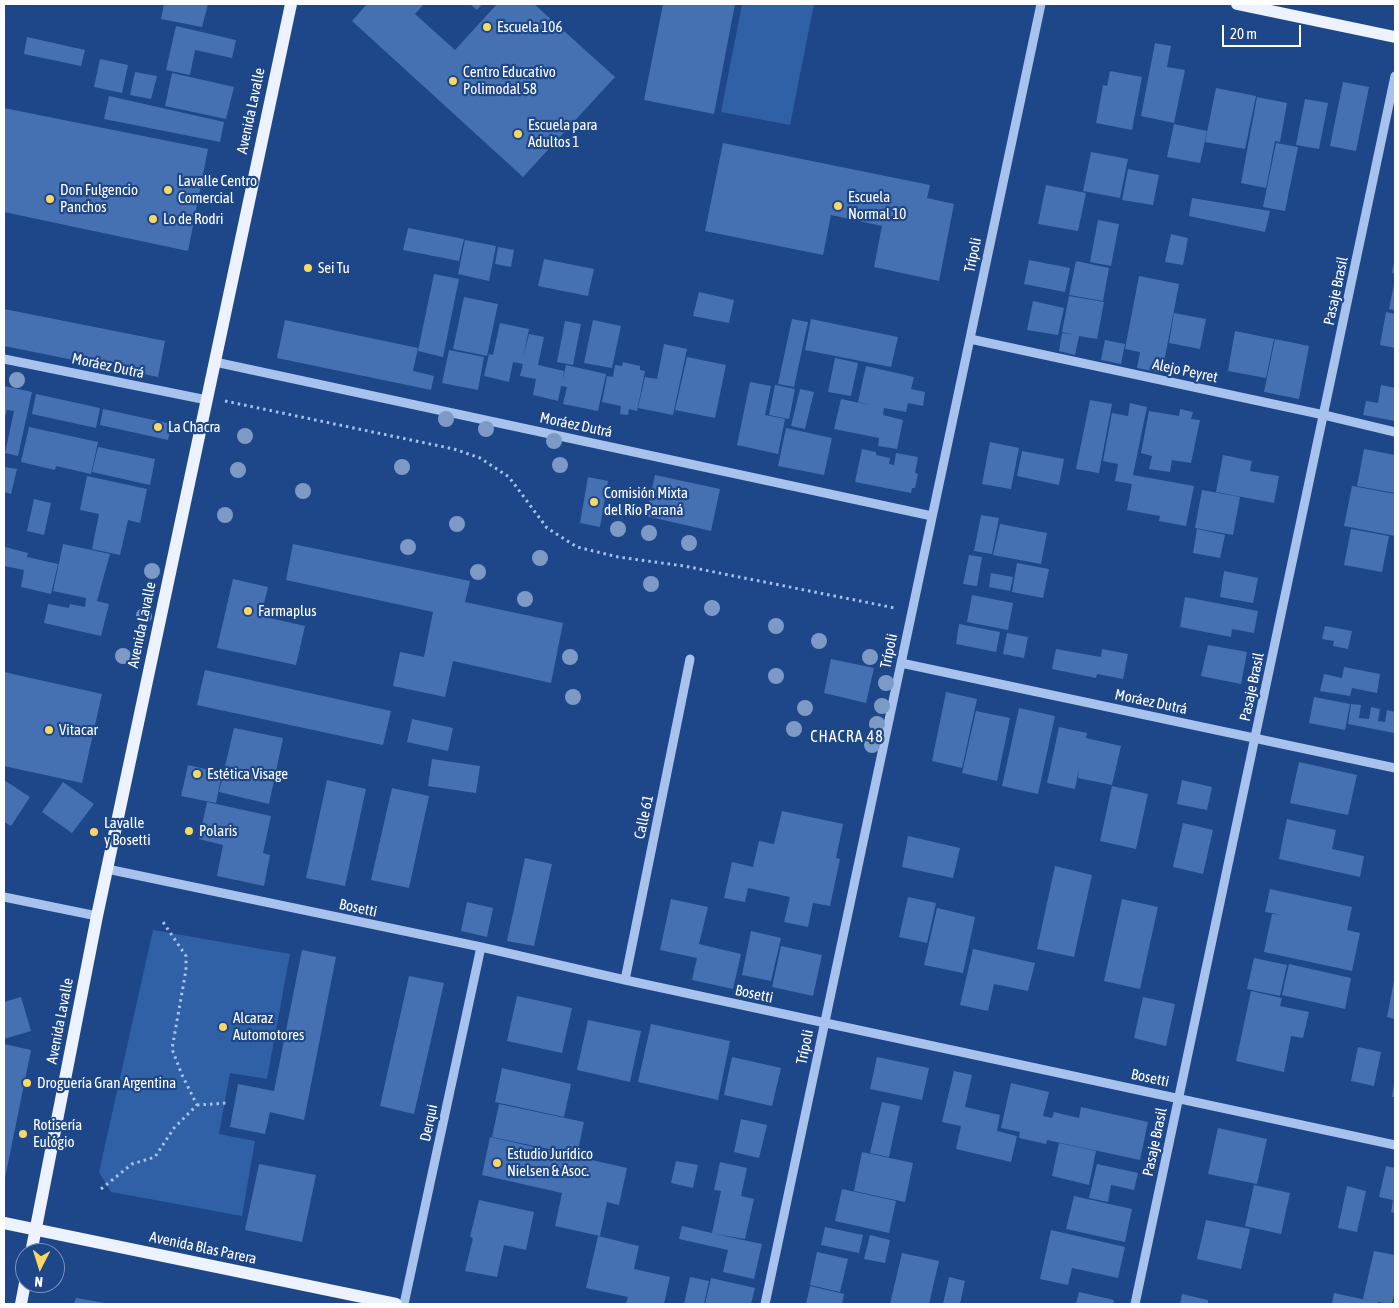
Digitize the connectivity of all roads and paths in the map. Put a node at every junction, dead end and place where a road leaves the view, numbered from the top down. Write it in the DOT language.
graph roads {
  1 [pos="291,4"];
  2 [pos="1040,4"];
  3 [pos="1237,4"];
  4 [pos="1395,37"];
  5 [pos="1395,76"];
  6 [pos="970,339"];
  7 [pos="4,359"];
  8 [pos="215,362"];
  9 [pos="207,398"];
  10 [pos="1324,415"];
  11 [pos="1395,432"];
  12 [pos="932,516"];
  13 [pos="912,611"];
  14 [pos="690,659"];
  15 [pos="901,663"];
  16 [pos="1255,739"];
  17 [pos="1395,768"];
  18 [pos="107,870"];
  19 [pos="4,897"];
  20 [pos="97,916"];
  21 [pos="163,922"];
  22 [pos="481,947"];
  23 [pos="625,980"];
  24 [pos="824,1023"];
  25 [pos="1178,1098"];
  26 [pos="227,1104"];
  27 [pos="197,1105"];
  28 [pos="1395,1145"];
  29 [pos="101,1189"];
  30 [pos="4,1223"];
  31 [pos="35,1230"];
  32 [pos="32,1243"];
  33 [pos="396,1304"];
  34 [pos="404,1304"];
  35 [pos="765,1304"];
  36 [pos="1135,1304"];
  1 -- 8 [label="main road, Avenida Lavalle"];
  2 -- 6 [label="street, Trípoli"];
  3 -- 4 [label="main road"];
  5 -- 10 [label="street, Pasaje Brasil"];
  6 -- 10 [label="street, Alejo Peyret"];
  6 -- 12 [label="street, Trípoli"];
  7 -- 9 [label="street, Moráez Dutrá"];
  8 -- 9 [label="main road, Avenida Lavalle"];
  8 -- 12 [label="street, Moráez Dutrá"];
  9 -- 13 [label="path"];
  9 -- 18 [label="main road, Avenida Lavalle"];
  10 -- 11 [label="street, Alejo Peyret"];
  10 -- 16 [label="street, Pasaje Brasil"];
  12 -- 13 [label="street, Trípoli"];
  13 -- 15 [label="street, Trípoli"];
  14 -- 23 [label="street, Calle 61"];
  15 -- 16 [label="street, Moráez Dutrá"];
  15 -- 24 [label="street, Trípoli"];
  16 -- 17 [label="street, Moráez Dutrá"];
  16 -- 25 [label="street, Pasaje Brasil"];
  18 -- 20 [label="main road, Avenida Lavalle"];
  18 -- 22 [label="street, Bosetti"];
  19 -- 20 [label="street"];
  20 -- 31 [label="main road, Avenida Lavalle"];
  21 -- 27 [label="path"];
  22 -- 23 [label="street, Bosetti"];
  22 -- 34 [label="street, Derqui"];
  23 -- 24 [label="street, Bosetti"];
  24 -- 25 [label="street, Bosetti"];
  24 -- 35 [label="street, Trípoli"];
  25 -- 28 [label="street, Bosetti"];
  25 -- 36 [label="street, Pasaje Brasil"];
  26 -- 27 [label="path"];
  27 -- 29 [label="path"];
  30 -- 31 [label="main road, Avenida Blas Parera"];
  31 -- 32 [label="main road, Avenida Lavalle"];
  31 -- 33 [label="main road, Avenida Blas Parera"];
}
